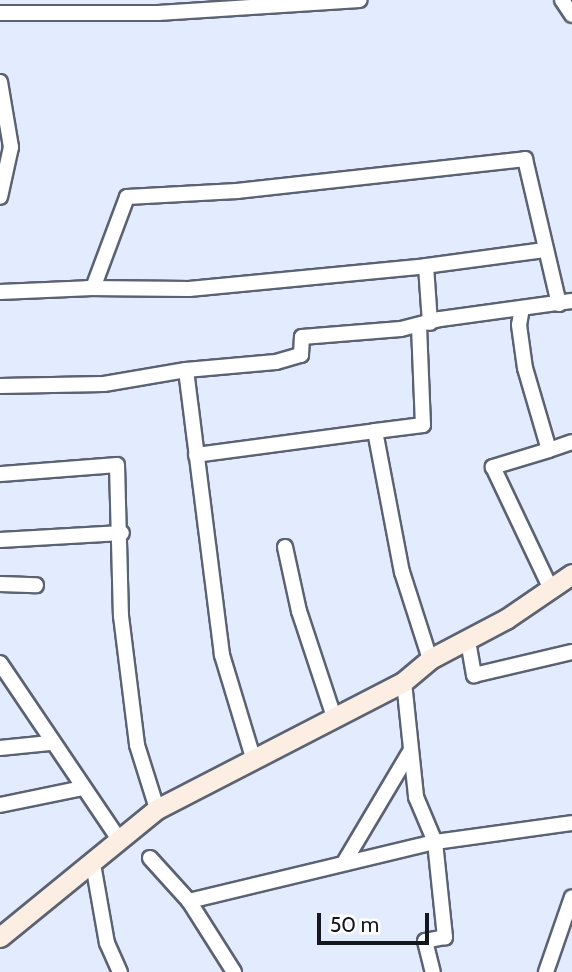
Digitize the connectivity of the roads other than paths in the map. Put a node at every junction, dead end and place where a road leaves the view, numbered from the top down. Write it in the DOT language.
graph roads {
  1 [pos="360,0"];
  2 [pos="562,0"];
  3 [pos="158,7"];
  4 [pos="0,13"];
  5 [pos="572,15"];
  6 [pos="0,82"];
  7 [pos="3,120"];
  8 [pos="0,197"];
  9 [pos="545,250"];
  10 [pos="426,266"];
  11 [pos="88,288"];
  12 [pos="0,292"];
  13 [pos="565,302"];
  14 [pos="522,308"];
  15 [pos="425,325"];
  16 [pos="186,370"];
  17 [pos="0,386"];
  18 [pos="375,431"];
  19 [pos="572,442"];
  20 [pos="549,450"];
  21 [pos="196,455"];
  22 [pos="0,474"];
  23 [pos="122,533"];
  24 [pos="0,541"];
  25 [pos="285,547"];
  26 [pos="572,574"];
  27 [pos="0,584"];
  28 [pos="36,585"];
  29 [pos="551,589"];
  30 [pos="468,641"];
  31 [pos="572,652"];
  32 [pos="430,659"];
  33 [pos="0,663"];
  34 [pos="404,682"];
  35 [pos="334,717"];
  36 [pos="51,743"];
  37 [pos="0,748"];
  38 [pos="411,750"];
  39 [pos="253,758"];
  40 [pos="83,788"];
  41 [pos="0,805"];
  42 [pos="157,809"];
  43 [pos="572,822"];
  44 [pos="120,841"];
  45 [pos="435,842"];
  46 [pos="150,858"];
  47 [pos="345,861"];
  48 [pos="93,864"];
  49 [pos="572,897"];
  50 [pos="189,901"];
  51 [pos="0,937"];
  52 [pos="555,949"];
  53 [pos="572,952"];
  54 [pos="120,972"];
  55 [pos="234,972"];
  56 [pos="433,972"];
  57 [pos="546,972"];
  1 -- 3 [label="street"];
  2 -- 5 [label="street"];
  3 -- 4 [label="street"];
  6 -- 7 [label="street"];
  7 -- 8 [label="street"];
  9 -- 10 [label="street"];
  9 -- 11 [label="street"];
  9 -- 13 [label="street"];
  10 -- 11 [label="street"];
  10 -- 15 [label="street"];
  11 -- 12 [label="street"];
  13 -- 14 [label="street"];
  14 -- 15 [label="street"];
  14 -- 20 [label="street"];
  15 -- 16 [label="street"];
  15 -- 18 [label="street"];
  16 -- 17 [label="street"];
  16 -- 21 [label="street"];
  18 -- 21 [label="street"];
  18 -- 32 [label="street"];
  19 -- 20 [label="street"];
  20 -- 29 [label="street"];
  21 -- 39 [label="street"];
  22 -- 23 [label="street"];
  23 -- 24 [label="street"];
  23 -- 42 [label="street"];
  25 -- 35 [label="street"];
  26 -- 29 [label="street"];
  27 -- 28 [label="street"];
  29 -- 30 [label="street"];
  30 -- 31 [label="street"];
  30 -- 32 [label="street"];
  32 -- 34 [label="street"];
  33 -- 36 [label="street"];
  34 -- 35 [label="street"];
  34 -- 38 [label="street"];
  35 -- 39 [label="street"];
  36 -- 37 [label="street"];
  36 -- 40 [label="street"];
  38 -- 45 [label="street"];
  38 -- 47 [label="street"];
  39 -- 42 [label="street"];
  40 -- 41 [label="street"];
  40 -- 44 [label="street"];
  42 -- 44 [label="street"];
  43 -- 45 [label="street"];
  44 -- 48 [label="street"];
  45 -- 47 [label="street"];
  45 -- 56 [label="street"];
  46 -- 50 [label="street"];
  47 -- 50 [label="street"];
  48 -- 51 [label="street"];
  48 -- 54 [label="street"];
  49 -- 52 [label="street"];
  50 -- 55 [label="street"];
  52 -- 53 [label="street"];
  52 -- 57 [label="street"];
}
